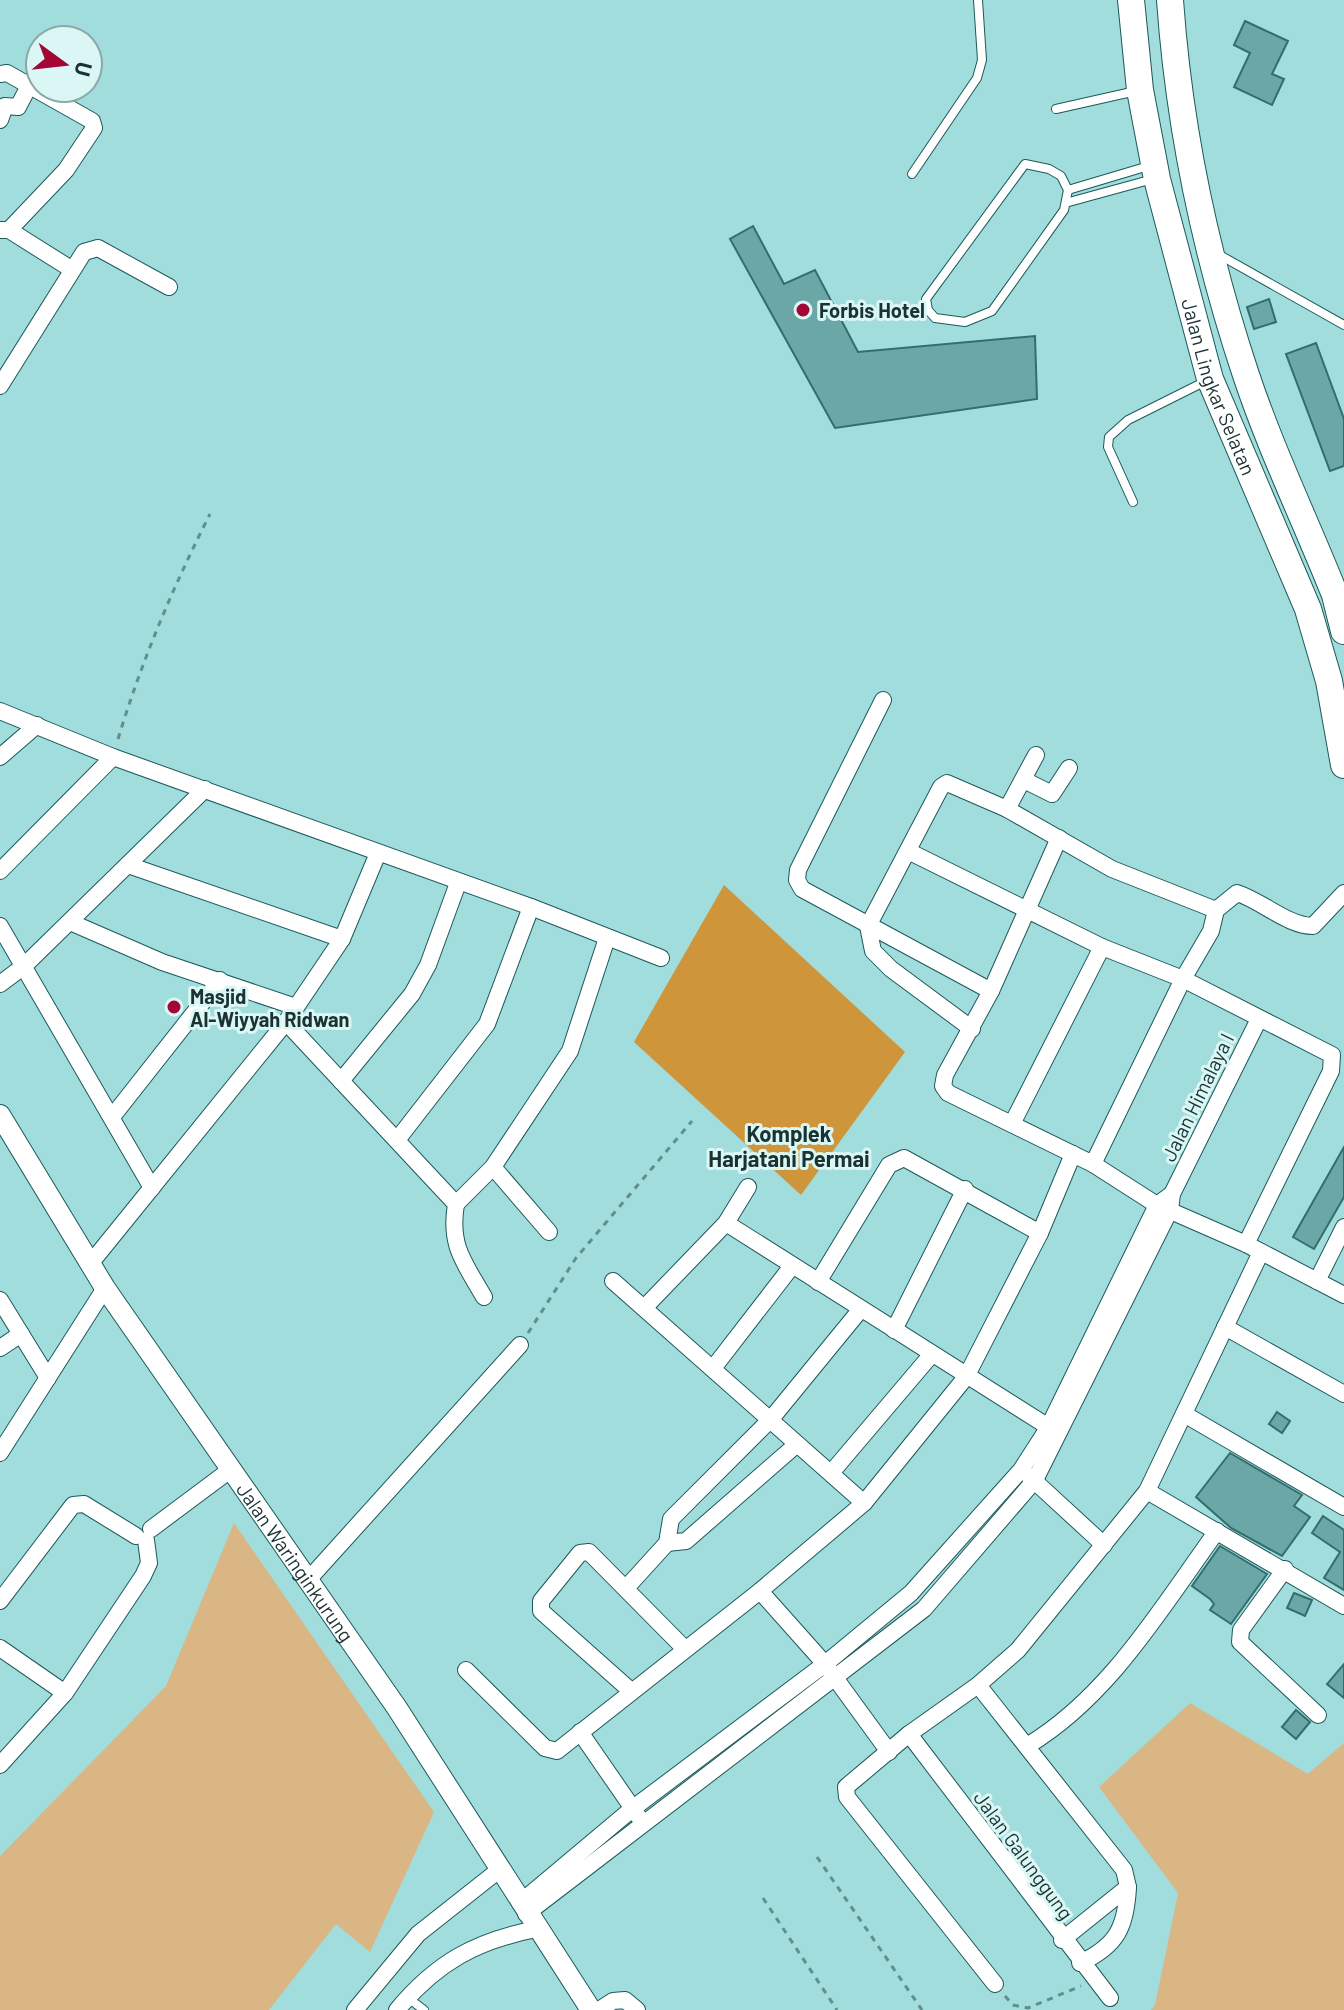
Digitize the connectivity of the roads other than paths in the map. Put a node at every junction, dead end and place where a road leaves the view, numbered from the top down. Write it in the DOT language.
graph roads {
  1 [pos="978,0"];
  2 [pos="1131,0"];
  3 [pos="1170,0"];
  4 [pos="0,74"];
  5 [pos="24,83"];
  6 [pos="1140,90"];
  7 [pos="24,96"];
  8 [pos="61,104"];
  9 [pos="1056,109"];
  10 [pos="0,120"];
  11 [pos="1156,171"];
  12 [pos="912,174"];
  13 [pos="1068,190"];
  14 [pos="1069,202"];
  15 [pos="4,230"];
  16 [pos="1208,248"];
  17 [pos="71,269"];
  18 [pos="169,287"];
  19 [pos="1344,325"];
  20 [pos="1210,379"];
  21 [pos="0,386"];
  22 [pos="1133,502"];
  23 [pos="1344,631"];
  24 [pos="883,700"];
  25 [pos="0,711"];
  26 [pos="37,725"];
  27 [pos="1036,755"];
  28 [pos="0,757"];
  29 [pos="113,757"];
  30 [pos="1342,758"];
  31 [pos="1069,768"];
  32 [pos="1024,780"];
  33 [pos="205,789"];
  34 [pos="1007,809"];
  35 [pos="1059,838"];
  36 [pos="910,852"];
  37 [pos="378,853"];
  38 [pos="128,865"];
  39 [pos="0,871"];
  40 [pos="458,883"];
  41 [pos="1344,893"];
  42 [pos="531,907"];
  43 [pos="1025,910"];
  44 [pos="1216,910"];
  45 [pos="70,922"];
  46 [pos="0,926"];
  47 [pos="868,926"];
  48 [pos="607,938"];
  49 [pos="342,939"];
  50 [pos="1102,947"];
  51 [pos="661,958"];
  52 [pos="24,966"];
  53 [pos="1183,979"];
  54 [pos="220,980"];
  55 [pos="0,984"];
  56 [pos="991,991"];
  57 [pos="296,1007"];
  58 [pos="1259,1019"];
  59 [pos="286,1022"];
  60 [pos="972,1029"];
  61 [pos="341,1081"];
  62 [pos="0,1115"];
  63 [pos="112,1117"];
  64 [pos="1013,1122"];
  65 [pos="397,1140"];
  66 [pos="1073,1154"];
  67 [pos="1093,1164"];
  68 [pos="493,1167"];
  69 [pos="748,1187"];
  70 [pos="152,1188"];
  71 [pos="965,1189"];
  72 [pos="1166,1203"];
  73 [pos="456,1204"];
  74 [pos="726,1223"];
  75 [pos="1344,1227"];
  76 [pos="549,1232"];
  77 [pos="1040,1233"];
  78 [pos="1254,1248"];
  79 [pos="90,1264"];
  80 [pos="792,1266"];
  81 [pos="613,1281"];
  82 [pos="1317,1281"];
  83 [pos="818,1282"];
  84 [pos="105,1288"];
  85 [pos="1344,1295"];
  86 [pos="484,1297"];
  87 [pos="0,1300"];
  88 [pos="646,1306"];
  89 [pos="861,1309"];
  90 [pos="1225,1327"];
  91 [pos="894,1330"];
  92 [pos="21,1334"];
  93 [pos="520,1345"];
  94 [pos="0,1348"];
  95 [pos="932,1354"];
  96 [pos="714,1367"];
  97 [pos="966,1377"];
  98 [pos="48,1378"];
  99 [pos="1344,1394"];
  100 [pos="1184,1414"];
  101 [pos="771,1419"];
  102 [pos="1054,1430"];
  103 [pos="796,1445"];
  104 [pos="0,1453"];
  105 [pos="230,1470"];
  106 [pos="1021,1470"];
  107 [pos="831,1473"];
  108 [pos="1035,1480"];
  109 [pos="1147,1491"];
  110 [pos="864,1503"];
  111 [pos="1344,1507"];
  112 [pos="1217,1531"];
  113 [pos="145,1535"];
  114 [pos="667,1543"];
  115 [pos="1104,1545"];
  116 [pos="1285,1569"];
  117 [pos="308,1580"];
  118 [pos="627,1587"];
  119 [pos="760,1591"];
  120 [pos="0,1601"];
  121 [pos="1344,1606"];
  122 [pos="0,1648"];
  123 [pos="685,1649"];
  124 [pos="466,1670"];
  125 [pos="830,1670"];
  126 [pos="978,1685"];
  127 [pos="631,1691"];
  128 [pos="65,1693"];
  129 [pos="1318,1715"];
  130 [pos="580,1732"];
  131 [pos="909,1734"];
  132 [pos="1027,1746"];
  133 [pos="889,1752"];
  134 [pos="0,1765"];
  135 [pos="632,1809"];
  136 [pos="643,1823"];
  137 [pos="499,1870"];
  138 [pos="1128,1887"];
  139 [pos="527,1915"];
  140 [pos="1062,1940"];
  141 [pos="1080,1963"];
  142 [pos="995,1984"];
  143 [pos="1110,1998"];
  144 [pos="402,2004"];
  145 [pos="355,2010"];
  146 [pos="424,2010"];
  147 [pos="591,2010"];
  148 [pos="599,2010"];
  149 [pos="637,2010"];
  1 -- 12 [label="lane"];
  2 -- 6 [label="highway, Jalan Lingkar Selatan"];
  3 -- 16 [label="highway, Jalan Lingkar Selatan"];
  4 -- 5 [label="street"];
  6 -- 9 [label="lane"];
  6 -- 11 [label="highway, Jalan Lingkar Selatan"];
  7 -- 10 [label="street"];
  8 -- 15 [label="street"];
  11 -- 13 [label="lane"];
  11 -- 14 [label="lane"];
  11 -- 20 [label="highway, Jalan Lingkar Selatan"];
  13 -- 14 [label="lane"];
  13 -- 14 [label="lane"];
  15 -- 17 [label="street"];
  16 -- 19 [label="lane"];
  16 -- 23 [label="highway, Jalan Lingkar Selatan"];
  17 -- 18 [label="street"];
  17 -- 21 [label="street"];
  20 -- 22 [label="lane"];
  20 -- 30 [label="highway, Jalan Lingkar Selatan"];
  24 -- 47 [label="street"];
  25 -- 26 [label="street"];
  26 -- 28 [label="street"];
  26 -- 29 [label="street"];
  27 -- 32 [label="street"];
  29 -- 33 [label="street"];
  29 -- 39 [label="street"];
  31 -- 32 [label="street"];
  32 -- 34 [label="street"];
  33 -- 37 [label="street"];
  33 -- 38 [label="street"];
  34 -- 35 [label="street"];
  34 -- 36 [label="street"];
  35 -- 43 [label="street"];
  35 -- 44 [label="street"];
  36 -- 43 [label="street"];
  36 -- 47 [label="street"];
  37 -- 40 [label="street"];
  37 -- 49 [label="street"];
  38 -- 45 [label="street"];
  38 -- 49 [label="street"];
  40 -- 42 [label="street"];
  40 -- 61 [label="street"];
  41 -- 44 [label="street"];
  42 -- 48 [label="street"];
  42 -- 65 [label="street"];
  43 -- 50 [label="street"];
  43 -- 56 [label="street"];
  44 -- 53 [label="street"];
  45 -- 52 [label="street"];
  45 -- 54 [label="street"];
  46 -- 52 [label="street"];
  47 -- 56 [label="street"];
  47 -- 60 [label="street"];
  48 -- 51 [label="street"];
  48 -- 68 [label="street"];
  49 -- 57 [label="street"];
  50 -- 53 [label="street"];
  50 -- 64 [label="street"];
  52 -- 55 [label="street"];
  52 -- 63 [label="street"];
  53 -- 58 [label="street"];
  53 -- 67 [label="street"];
  54 -- 57 [label="street"];
  54 -- 63 [label="street"];
  56 -- 60 [label="street"];
  57 -- 59 [label="street"];
  58 -- 72 [label="street, Jalan Himalaya I"];
  58 -- 78 [label="street"];
  59 -- 61 [label="street"];
  59 -- 70 [label="street"];
  60 -- 64 [label="street"];
  61 -- 65 [label="street"];
  62 -- 79 [label="street, Jalan Waringinkurung"];
  63 -- 70 [label="street"];
  64 -- 66 [label="street"];
  65 -- 73 [label="street"];
  66 -- 67 [label="street"];
  66 -- 77 [label="street"];
  67 -- 72 [label="street"];
  68 -- 73 [label="street"];
  68 -- 76 [label="street"];
  69 -- 74 [label="street"];
  70 -- 79 [label="street"];
  71 -- 77 [label="street"];
  71 -- 83 [label="street"];
  71 -- 91 [label="street"];
  72 -- 78 [label="street"];
  72 -- 102 [label="street, Jalan Himalaya I"];
  73 -- 86 [label="street"];
  74 -- 80 [label="street"];
  74 -- 88 [label="street"];
  75 -- 82 [label="street"];
  77 -- 97 [label="street"];
  78 -- 82 [label="street"];
  78 -- 90 [label="street"];
  79 -- 84 [label="street, Jalan Waringinkurung"];
  80 -- 83 [label="street"];
  80 -- 96 [label="street"];
  81 -- 88 [label="street"];
  82 -- 85 [label="street"];
  83 -- 89 [label="street"];
  84 -- 98 [label="street"];
  84 -- 105 [label="street, Jalan Waringinkurung"];
  87 -- 92 [label="street"];
  88 -- 96 [label="street"];
  89 -- 91 [label="street"];
  89 -- 101 [label="street"];
  90 -- 99 [label="street"];
  90 -- 100 [label="street"];
  91 -- 95 [label="street"];
  92 -- 94 [label="street"];
  92 -- 98 [label="street"];
  93 -- 117 [label="street"];
  95 -- 97 [label="street"];
  95 -- 107 [label="street"];
  96 -- 101 [label="street"];
  97 -- 102 [label="street"];
  97 -- 110 [label="street"];
  98 -- 104 [label="street"];
  100 -- 109 [label="street"];
  100 -- 111 [label="street"];
  101 -- 103 [label="street"];
  101 -- 114 [label="street"];
  102 -- 106 [label="street"];
  102 -- 108 [label="street"];
  103 -- 107 [label="street"];
  103 -- 114 [label="street"];
  105 -- 113 [label="street"];
  105 -- 117 [label="street, Jalan Waringinkurung"];
  106 -- 108 [label="street"];
  106 -- 125 [label="street"];
  107 -- 110 [label="street"];
  108 -- 115 [label="street"];
  108 -- 125 [label="street"];
  109 -- 112 [label="street"];
  109 -- 115 [label="street"];
  110 -- 119 [label="street"];
  112 -- 116 [label="street"];
  112 -- 132 [label="street"];
  113 -- 120 [label="street"];
  113 -- 128 [label="street"];
  114 -- 118 [label="street"];
  115 -- 126 [label="street"];
  116 -- 121 [label="street"];
  116 -- 129 [label="street"];
  117 -- 137 [label="street, Jalan Waringinkurung"];
  118 -- 123 [label="street"];
  118 -- 127 [label="street"];
  119 -- 123 [label="street"];
  119 -- 125 [label="street"];
  122 -- 128 [label="street"];
  123 -- 127 [label="street"];
  124 -- 130 [label="street"];
  125 -- 133 [label="street"];
  125 -- 135 [label="street"];
  125 -- 136 [label="street"];
  126 -- 131 [label="street"];
  126 -- 132 [label="street"];
  127 -- 130 [label="street"];
  128 -- 134 [label="street"];
  130 -- 135 [label="street"];
  131 -- 133 [label="street"];
  131 -- 140 [label="street, Jalan Galunggung"];
  132 -- 138 [label="street"];
  133 -- 142 [label="street"];
  135 -- 136 [label="street"];
  135 -- 139 [label="street"];
  136 -- 139 [label="street"];
  137 -- 139 [label="street, Jalan Waringinkurung"];
  137 -- 145 [label="street"];
  138 -- 140 [label="street"];
  138 -- 141 [label="street"];
  139 -- 144 [label="street"];
  139 -- 147 [label="street, Jalan Waringinkurung"];
  140 -- 141 [label="street, Jalan Galunggung"];
  141 -- 143 [label="street, Jalan Galunggung"];
  144 -- 146 [label="lane"];
  148 -- 149 [label="street"];
}
